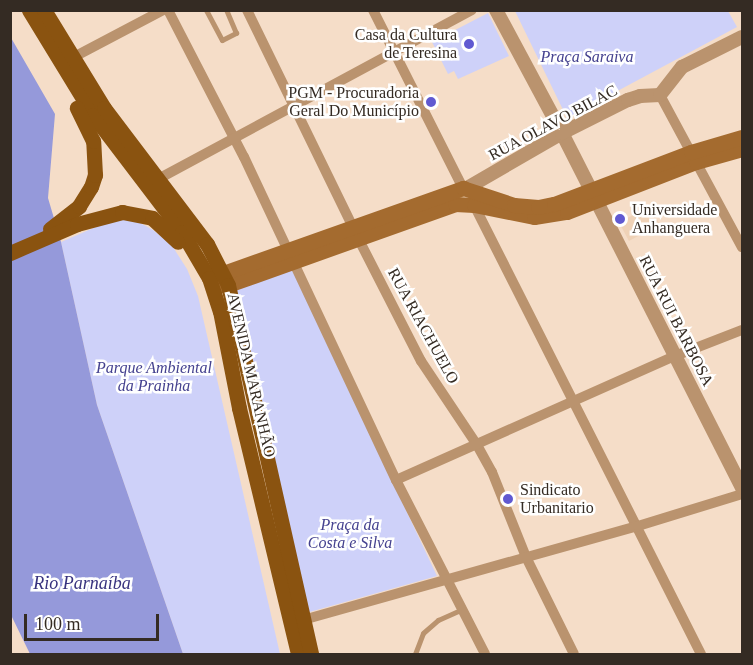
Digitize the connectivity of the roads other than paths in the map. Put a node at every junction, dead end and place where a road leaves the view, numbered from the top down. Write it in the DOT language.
graph roads {
  1 [pos="18,10"];
  2 [pos="29,10"];
  3 [pos="44,10"];
  4 [pos="163,10"];
  5 [pos="168,10"];
  6 [pos="206,10"];
  7 [pos="226,10"];
  8 [pos="247,10"];
  9 [pos="373,10"];
  10 [pos="472,10"];
  11 [pos="496,10"];
  12 [pos="742,37"];
  13 [pos="395,53"];
  14 [pos="72,58"];
  15 [pos="660,95"];
  16 [pos="295,105"];
  17 [pos="562,133"];
  18 [pos="234,137"];
  19 [pos="742,137"];
  20 [pos="742,149"];
  21 [pos="694,157"];
  22 [pos="160,178"];
  23 [pos="465,188"];
  24 [pos="593,196"];
  25 [pos="474,205"];
  26 [pos="356,233"];
  27 [pos="25,246"];
  28 [pos="742,247"];
  29 [pos="10,253"];
  30 [pos="291,256"];
  31 [pos="220,280"];
  32 [pos="214,304"];
  33 [pos="742,330"];
  34 [pos="675,356"];
  35 [pos="574,401"];
  36 [pos="477,445"];
  37 [pos="396,480"];
  38 [pos="742,488"];
  39 [pos="742,494"];
  40 [pos="638,526"];
  41 [pos="526,557"];
  42 [pos="448,580"];
  43 [pos="463,609"];
  44 [pos="303,620"];
  45 [pos="298,654"];
  46 [pos="311,654"];
  47 [pos="415,654"];
  48 [pos="485,654"];
  49 [pos="574,654"];
  50 [pos="701,654"];
  1 -- 27 [label="main road"];
  2 -- 31 [label="main road, AVENIDA MARANHÃO"];
  3 -- 14 [label="main road, AVENIDA MARANHÃO"];
  4 -- 14 [label="street"];
  5 -- 18 [label="street"];
  6 -- 7 [label="lane"];
  8 -- 16 [label="street, RUA RIACHUELO"];
  9 -- 13 [label="street"];
  10 -- 13 [label="street"];
  11 -- 17 [label="street, RUA RUI BARBOSA"];
  12 -- 15 [label="street"];
  13 -- 16 [label="street"];
  13 -- 23 [label="street"];
  14 -- 22 [label="main road, AVENIDA MARANHÃO"];
  15 -- 17 [label="street, RUA OLAVO BILAC"];
  15 -- 21 [label="street"];
  16 -- 18 [label="street"];
  16 -- 26 [label="street, RUA RIACHUELO"];
  17 -- 23 [label="street, RUA OLAVO BILAC"];
  17 -- 24 [label="street, RUA RUI BARBOSA"];
  18 -- 22 [label="street"];
  18 -- 30 [label="street"];
  19 -- 21 [label="main road"];
  20 -- 21 [label="main road"];
  21 -- 24 [label="main road"];
  21 -- 28 [label="street"];
  22 -- 31 [label="main road, AVENIDA MARANHÃO"];
  23 -- 24 [label="main road"];
  23 -- 26 [label="main road"];
  24 -- 25 [label="main road"];
  24 -- 34 [label="street, RUA RUI BARBOSA"];
  25 -- 26 [label="main road"];
  25 -- 35 [label="street"];
  26 -- 30 [label="main road"];
  26 -- 36 [label="street, RUA RIACHUELO"];
  27 -- 29 [label="main road"];
  27 -- 32 [label="main road"];
  30 -- 31 [label="main road"];
  30 -- 37 [label="street"];
  31 -- 32 [label="main road, AVENIDA MARANHÃO"];
  31 -- 44 [label="main road, AVENIDA MARANHÃO"];
  32 -- 45 [label="main road, AVENIDA MARANHÃO"];
  33 -- 34 [label="street"];
  34 -- 35 [label="street"];
  34 -- 38 [label="street, RUA RUI BARBOSA"];
  35 -- 36 [label="street"];
  35 -- 40 [label="street"];
  36 -- 37 [label="street"];
  36 -- 41 [label="street, RUA RIACHUELO"];
  37 -- 42 [label="street"];
  39 -- 40 [label="street"];
  40 -- 41 [label="street"];
  40 -- 50 [label="street"];
  41 -- 42 [label="street"];
  41 -- 49 [label="street, RUA RIACHUELO"];
  42 -- 43 [label="street"];
  42 -- 44 [label="street"];
  43 -- 47 [label="lane"];
  43 -- 48 [label="street"];
  44 -- 46 [label="main road, AVENIDA MARANHÃO"];
}
